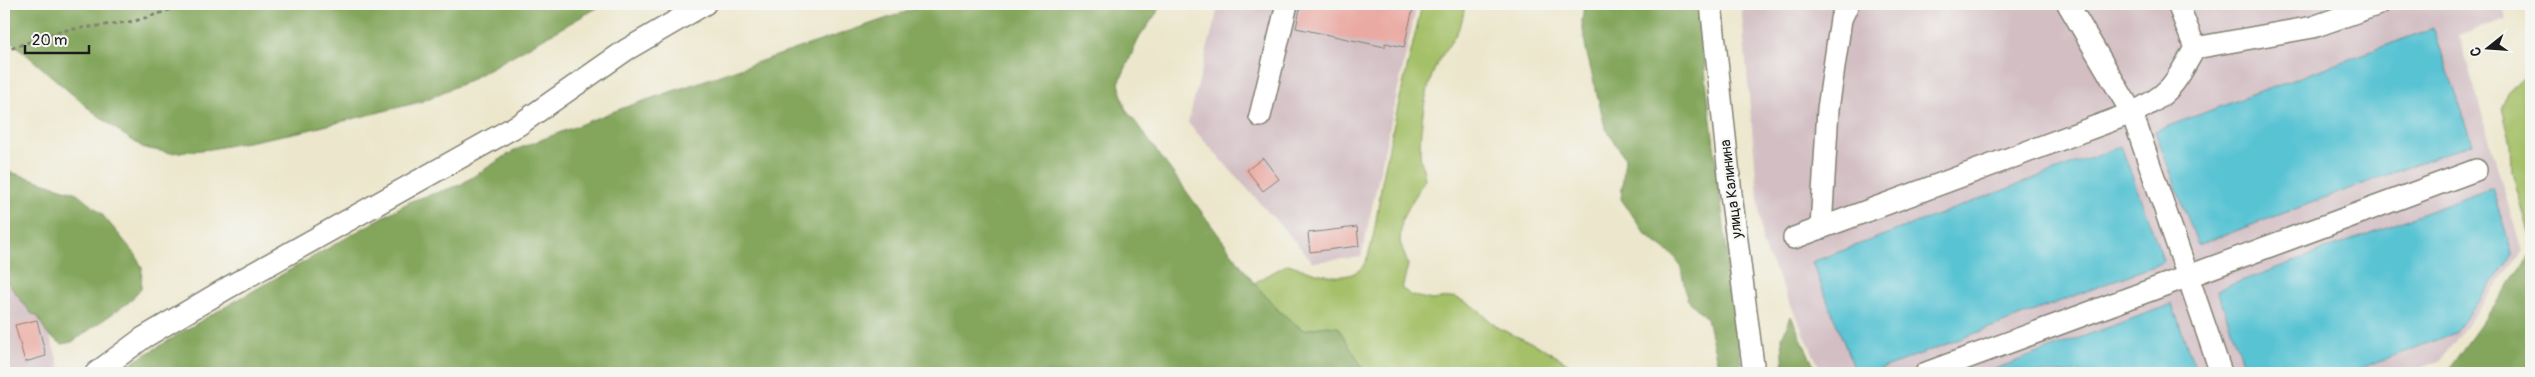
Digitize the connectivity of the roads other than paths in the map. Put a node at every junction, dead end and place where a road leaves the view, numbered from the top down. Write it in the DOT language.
graph roads {
  1 [pos="705,4"];
  2 [pos="1287,4"];
  3 [pos="1712,4"];
  4 [pos="1848,4"];
  5 [pos="2068,4"];
  6 [pos="2178,4"];
  7 [pos="2379,4"];
  8 [pos="2195,48"];
  9 [pos="2132,114"];
  10 [pos="1260,116"];
  11 [pos="2476,170"];
  12 [pos="1821,228"];
  13 [pos="1794,238"];
  14 [pos="2187,277"];
  15 [pos="96,373"];
  16 [pos="1754,373"];
  17 [pos="1926,373"];
  18 [pos="2221,373"];
  1 -- 15 [label="street"];
  2 -- 10 [label="street"];
  3 -- 16 [label="street, улица Калинина"];
  4 -- 12 [label="street"];
  5 -- 9 [label="street"];
  6 -- 8 [label="street"];
  7 -- 8 [label="street"];
  8 -- 9 [label="street"];
  9 -- 12 [label="street"];
  9 -- 14 [label="street"];
  11 -- 14 [label="street"];
  12 -- 13 [label="street"];
  14 -- 17 [label="street"];
  14 -- 18 [label="street"];
}
